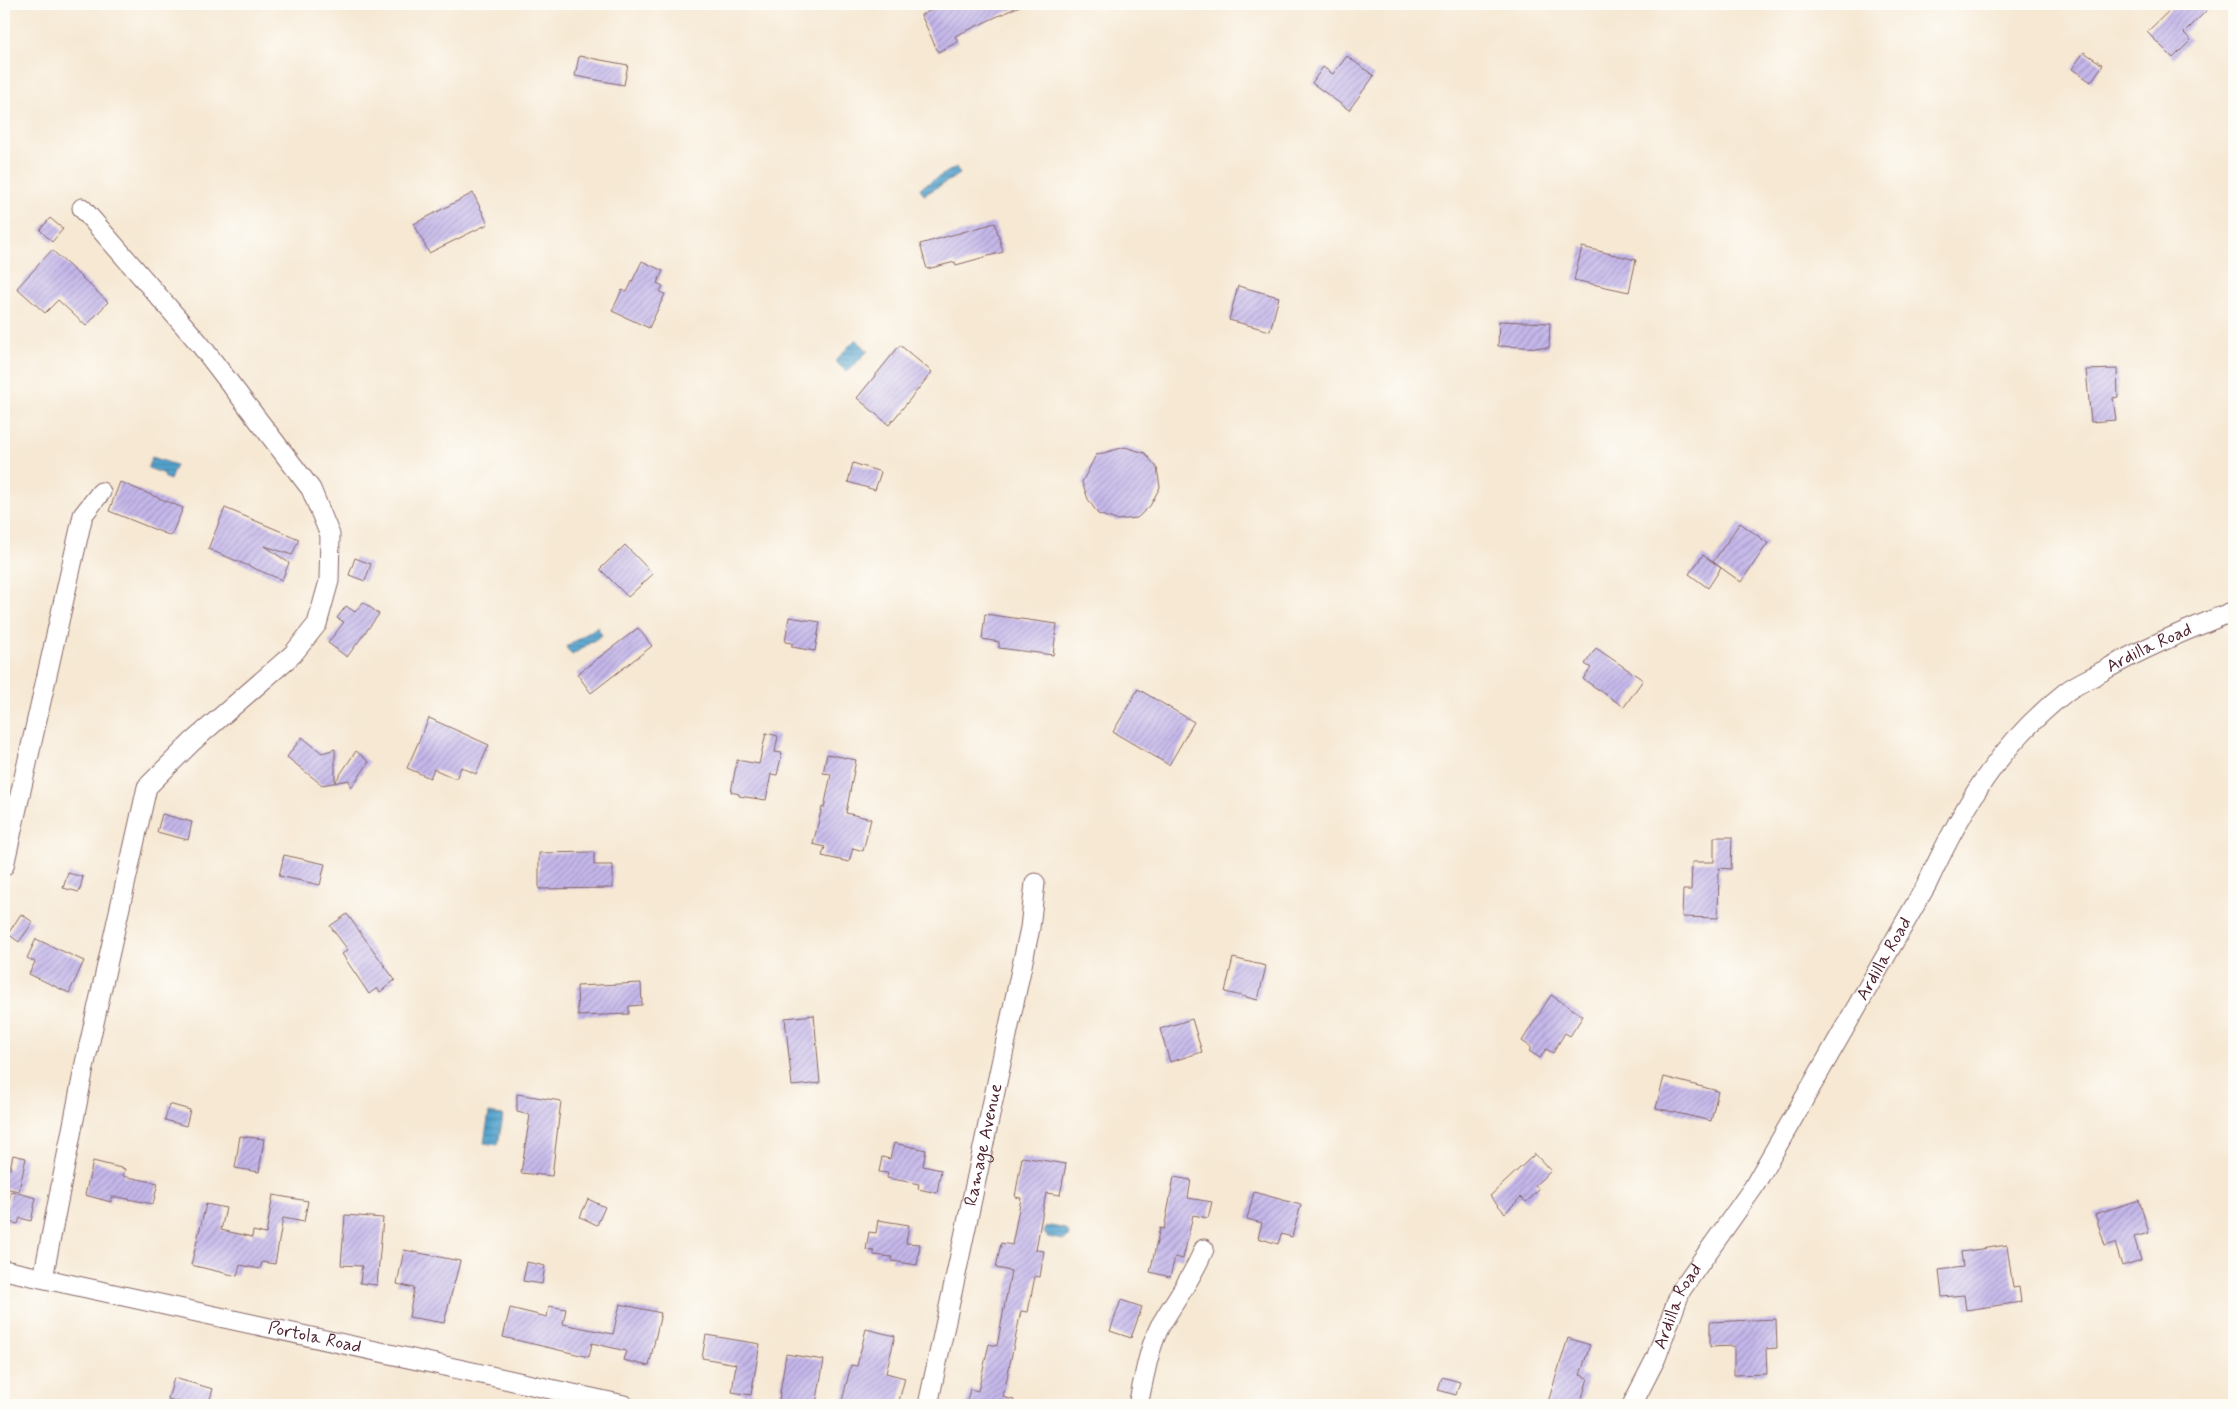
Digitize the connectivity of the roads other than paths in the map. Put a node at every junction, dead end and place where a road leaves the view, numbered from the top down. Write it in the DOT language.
graph roads {
  1 [pos="82,208"];
  2 [pos="101,492"];
  3 [pos="2234,612"];
  4 [pos="4,866"];
  5 [pos="1035,883"];
  6 [pos="1204,1248"];
  7 [pos="4,1270"];
  8 [pos="43,1278"];
  9 [pos="624,1405"];
  10 [pos="928,1405"];
  11 [pos="1138,1405"];
  12 [pos="1632,1405"];
  1 -- 8 [label="street"];
  2 -- 4 [label="street"];
  3 -- 12 [label="street, Ardilla Road"];
  5 -- 10 [label="street, Ramage Avenue"];
  6 -- 11 [label="street"];
  7 -- 8 [label="street, Portola Road"];
  8 -- 9 [label="street, Portola Road"];
}
